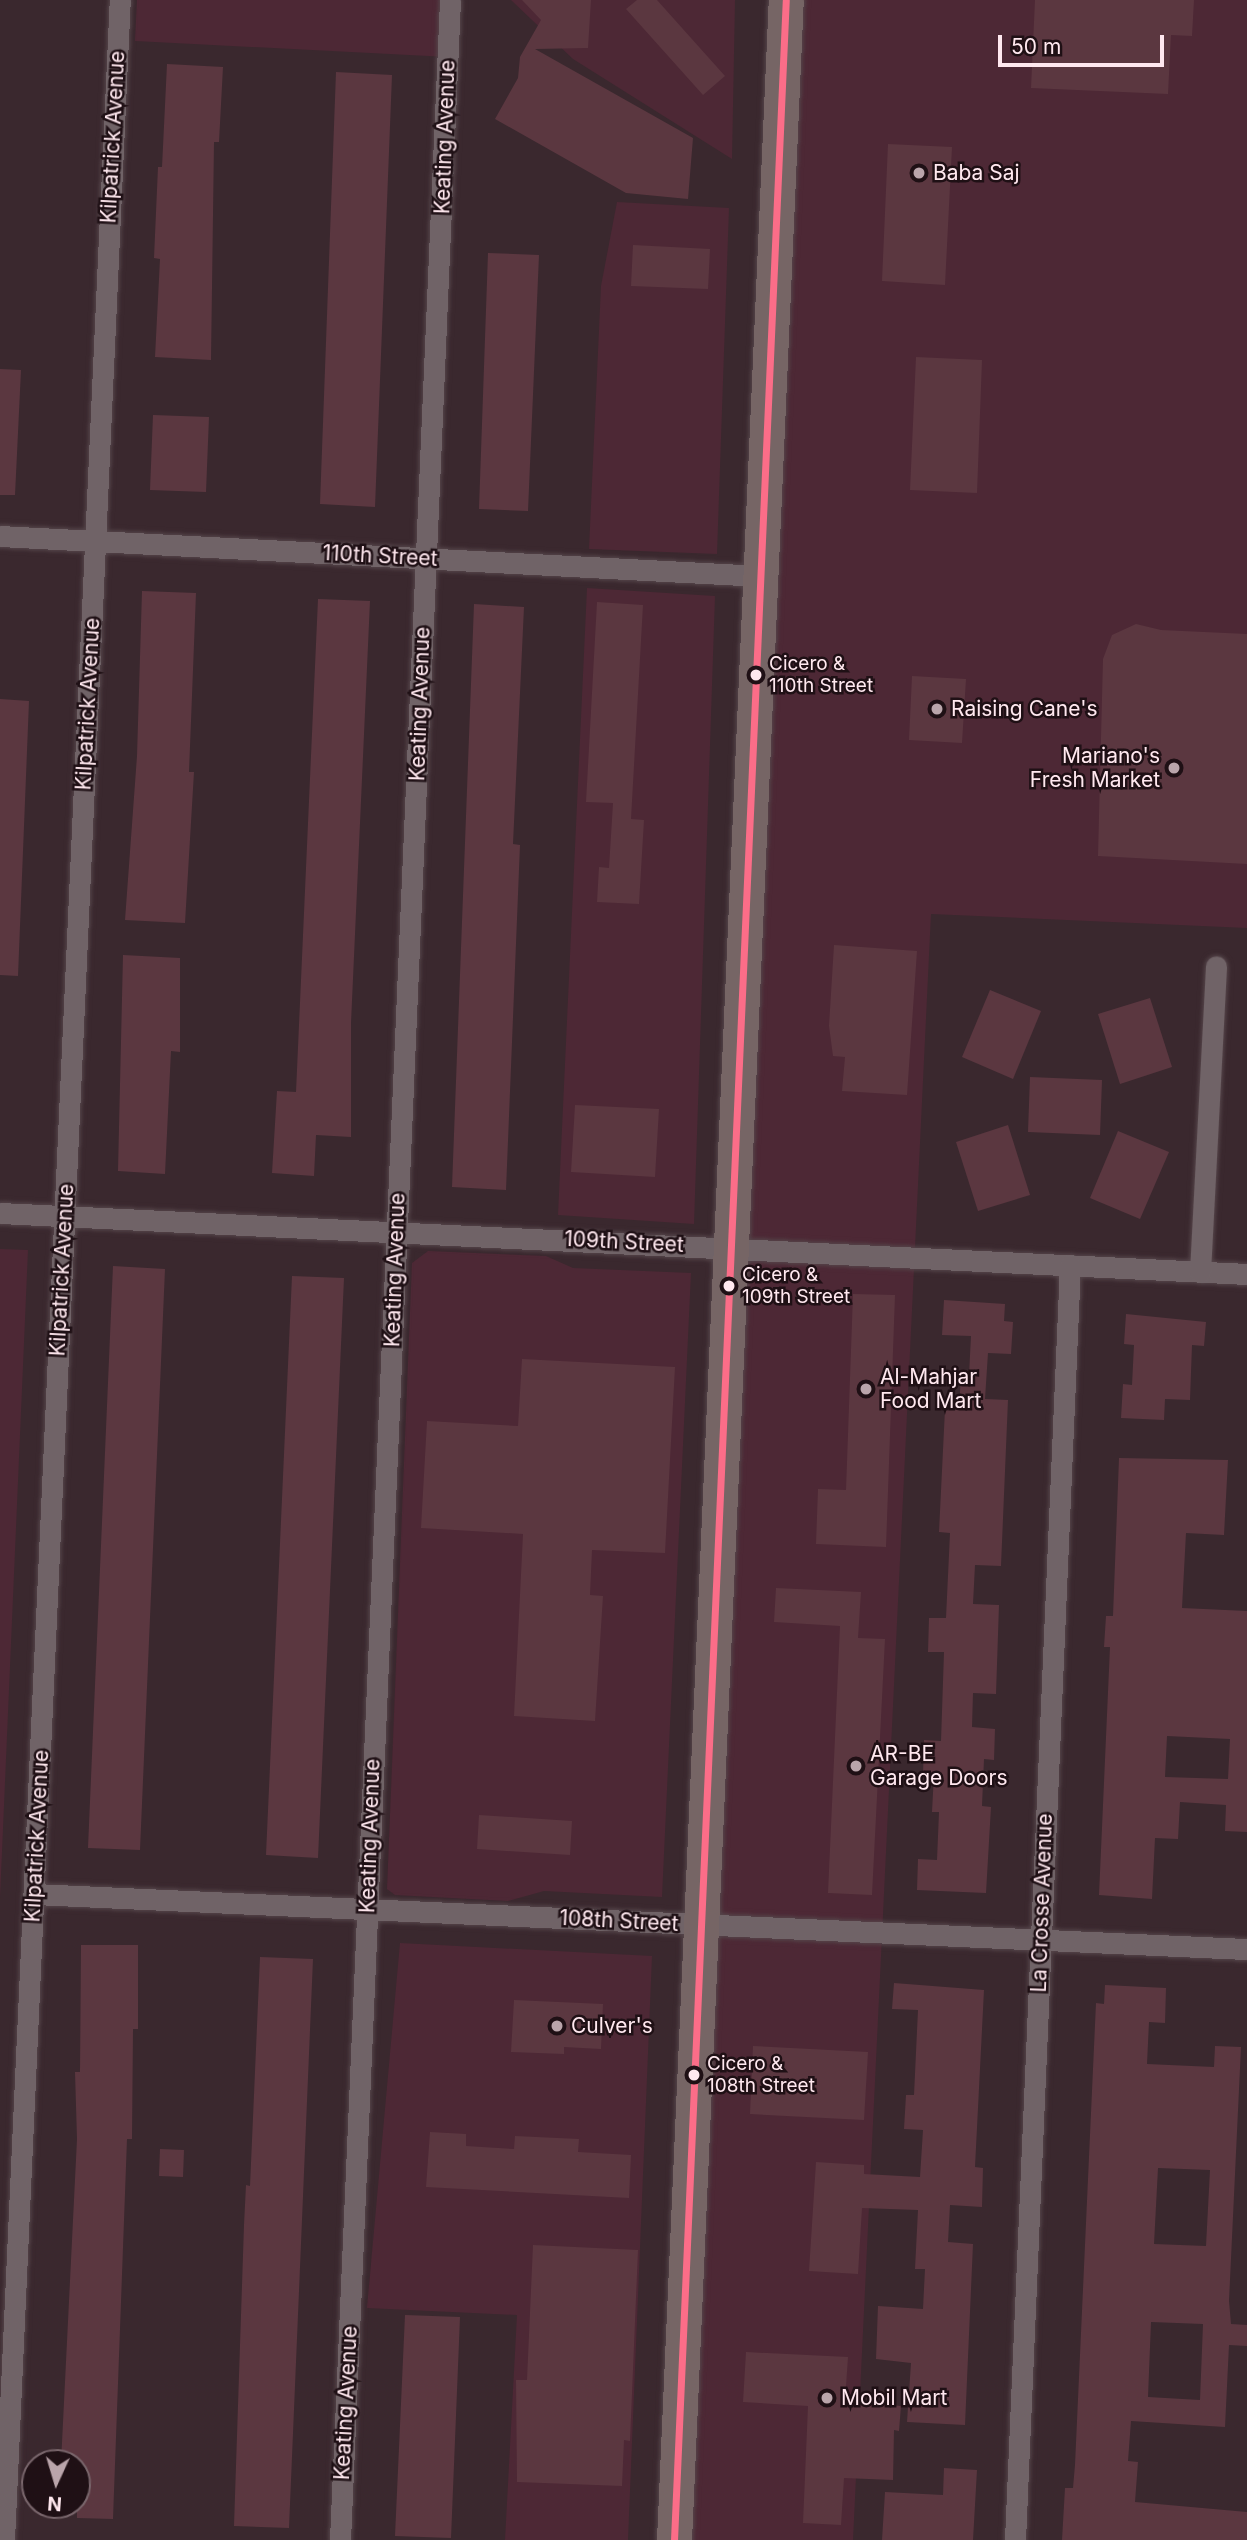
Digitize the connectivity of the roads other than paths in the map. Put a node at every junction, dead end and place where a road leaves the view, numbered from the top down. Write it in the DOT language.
graph roads {
  1 [pos="120,0"];
  2 [pos="450,0"];
  3 [pos="780,7"];
  4 [pos="0,536"];
  5 [pos="95,541"];
  6 [pos="426,559"];
  7 [pos="760,576"];
  8 [pos="1216,966"];
  9 [pos="0,1213"];
  10 [pos="65,1216"];
  11 [pos="397,1231"];
  12 [pos="732,1247"];
  13 [pos="1070,1265"];
  14 [pos="1200,1272"];
  15 [pos="1247,1274"];
  16 [pos="34,1894"];
  17 [pos="367,1908"];
  18 [pos="702,1925"];
  19 [pos="1041,1941"];
  20 [pos="1247,1949"];
  21 [pos="4,2540"];
  22 [pos="340,2540"];
  23 [pos="674,2540"];
  24 [pos="1015,2540"];
  1 -- 5 [label="street, Kilpatrick Avenue"];
  2 -- 6 [label="street, Keating Avenue"];
  3 -- 7 [label="main road"];
  4 -- 5 [label="street, 110th Street"];
  5 -- 6 [label="street, 110th Street"];
  5 -- 10 [label="street, Kilpatrick Avenue"];
  6 -- 7 [label="street, 110th Street"];
  6 -- 11 [label="street, Keating Avenue"];
  7 -- 12 [label="main road"];
  8 -- 14 [label="street"];
  9 -- 10 [label="street, 109th Street"];
  10 -- 11 [label="street, 109th Street"];
  10 -- 16 [label="street, Kilpatrick Avenue"];
  11 -- 12 [label="street, 109th Street"];
  11 -- 17 [label="street, Keating Avenue"];
  12 -- 13 [label="street, 109th Street"];
  12 -- 18 [label="main road"];
  13 -- 14 [label="street, 109th Street"];
  13 -- 19 [label="street, La Crosse Avenue"];
  14 -- 15 [label="street, 109th Street"];
  16 -- 17 [label="street, 108th Street"];
  16 -- 21 [label="street, Kilpatrick Avenue"];
  17 -- 18 [label="street, 108th Street"];
  17 -- 22 [label="street, Keating Avenue"];
  18 -- 19 [label="street, 108th Street"];
  18 -- 23 [label="main road"];
  19 -- 20 [label="street, 108th Street"];
  19 -- 24 [label="street, La Crosse Avenue"];
}
